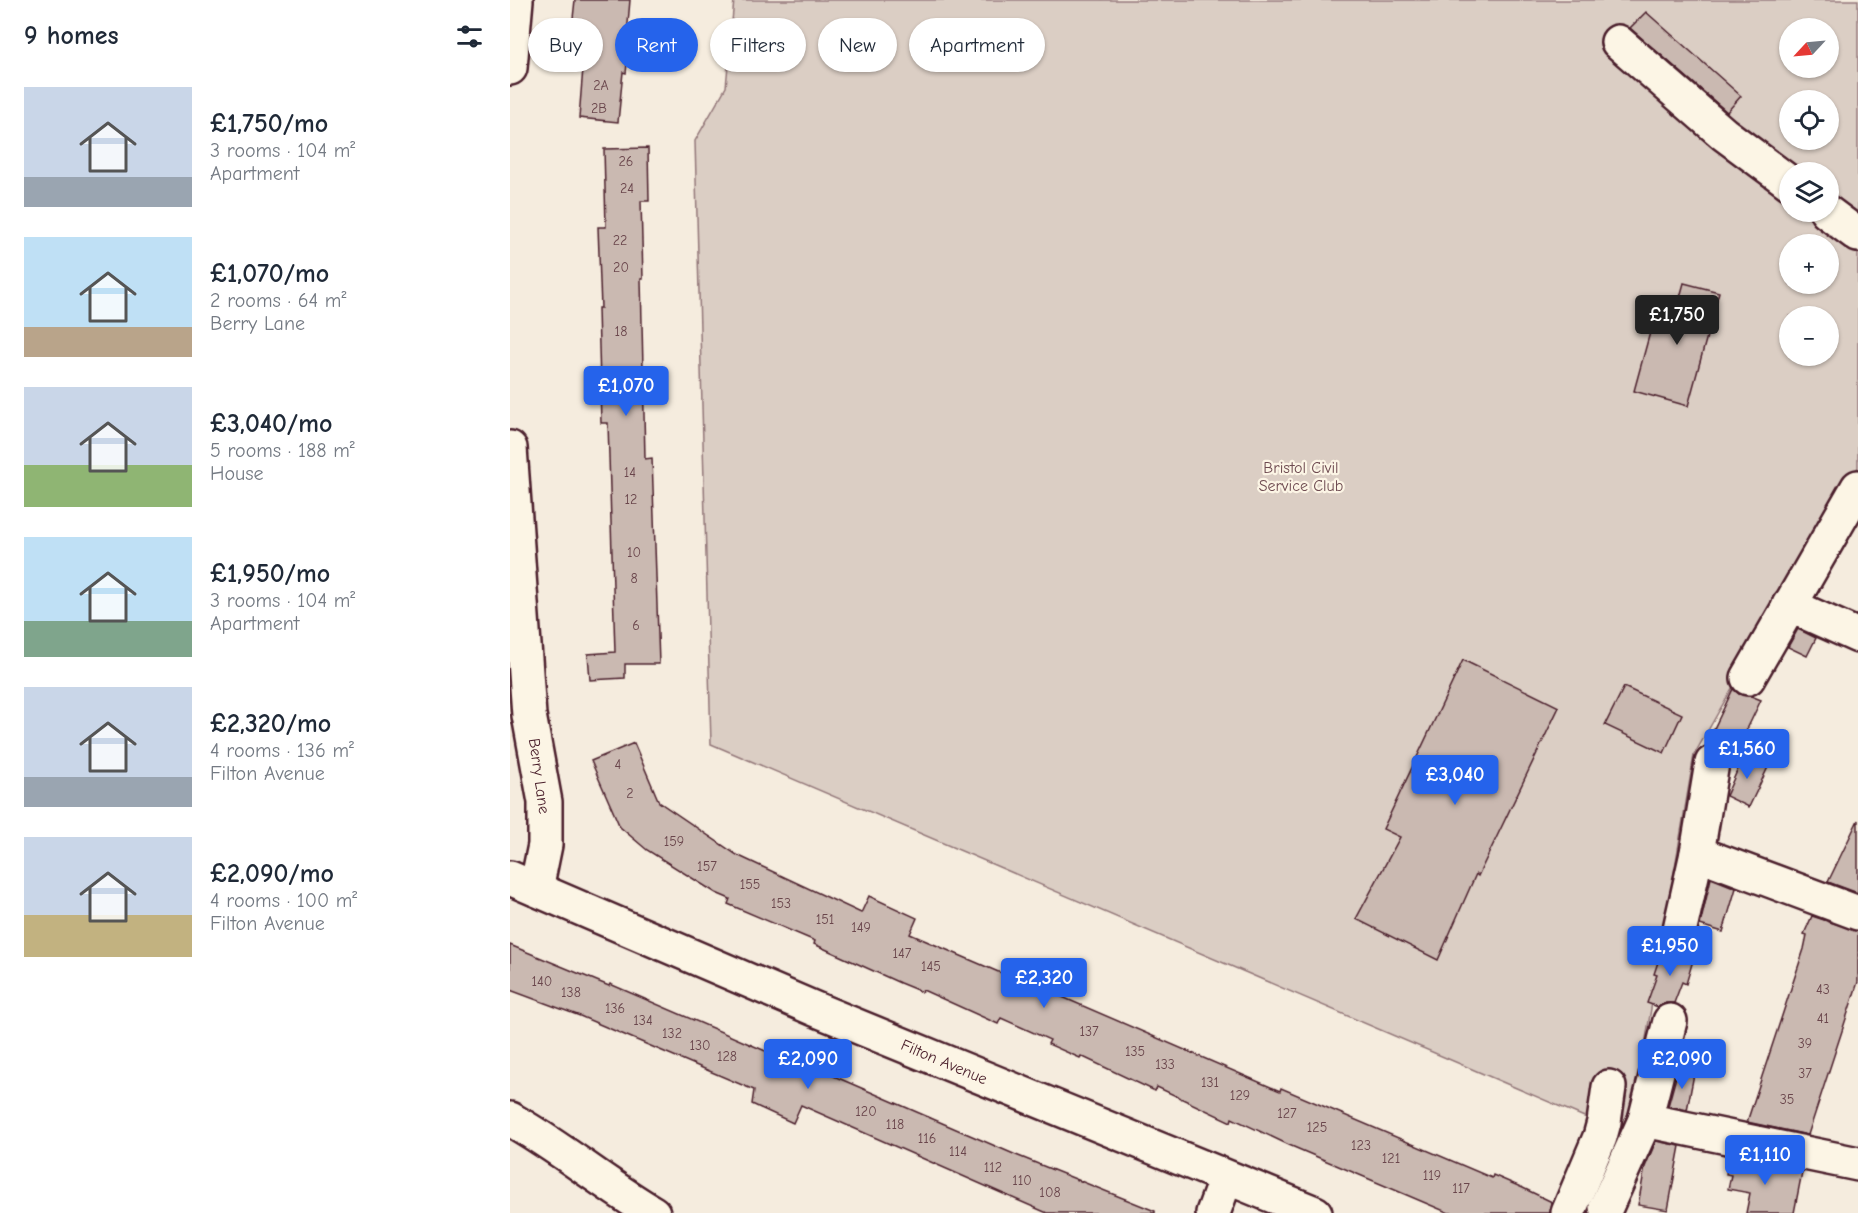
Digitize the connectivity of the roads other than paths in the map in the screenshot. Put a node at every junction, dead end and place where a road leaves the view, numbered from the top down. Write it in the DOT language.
graph roads {
  1 [pos="516,0"];
  2 [pos="1618,42"];
  3 [pos="510,68"];
  4 [pos="1779,175"];
  5 [pos="1839,221"];
  6 [pos="1858,234"];
  7 [pos="510,448"];
  8 [pos="1858,487"];
  9 [pos="1789,605"];
  10 [pos="1858,636"];
  11 [pos="1748,678"];
  12 [pos="1712,763"];
  13 [pos="1697,853"];
  14 [pos="523,884"];
  15 [pos="1858,913"];
  16 [pos="1680,929"];
  17 [pos="1670,1021"];
  18 [pos="1610,1087"];
  19 [pos="510,1119"];
  20 [pos="1645,1120"];
  21 [pos="1858,1164"];
  22 [pos="1226,1178"];
  23 [pos="1606,1206"];
  24 [pos="653,1213"];
  25 [pos="1213,1213"];
  26 [pos="1315,1213"];
  27 [pos="1568,1213"];
  1 -- 3 [label="street"];
  2 -- 4 [label="street"];
  5 -- 6 [label="street"];
  7 -- 14 [label="street, Berry Lane"];
  8 -- 9 [label="street"];
  9 -- 10 [label="street"];
  9 -- 11 [label="street"];
  12 -- 13 [label="street"];
  13 -- 15 [label="street"];
  13 -- 16 [label="street"];
  14 -- 22 [label="street, Filton Avenue"];
  17 -- 20 [label="street"];
  18 -- 27 [label="street"];
  19 -- 24 [label="street"];
  20 -- 21 [label="street"];
  20 -- 23 [label="street"];
  22 -- 25 [label="street"];
  22 -- 26 [label="street, Filton Avenue"];
}
